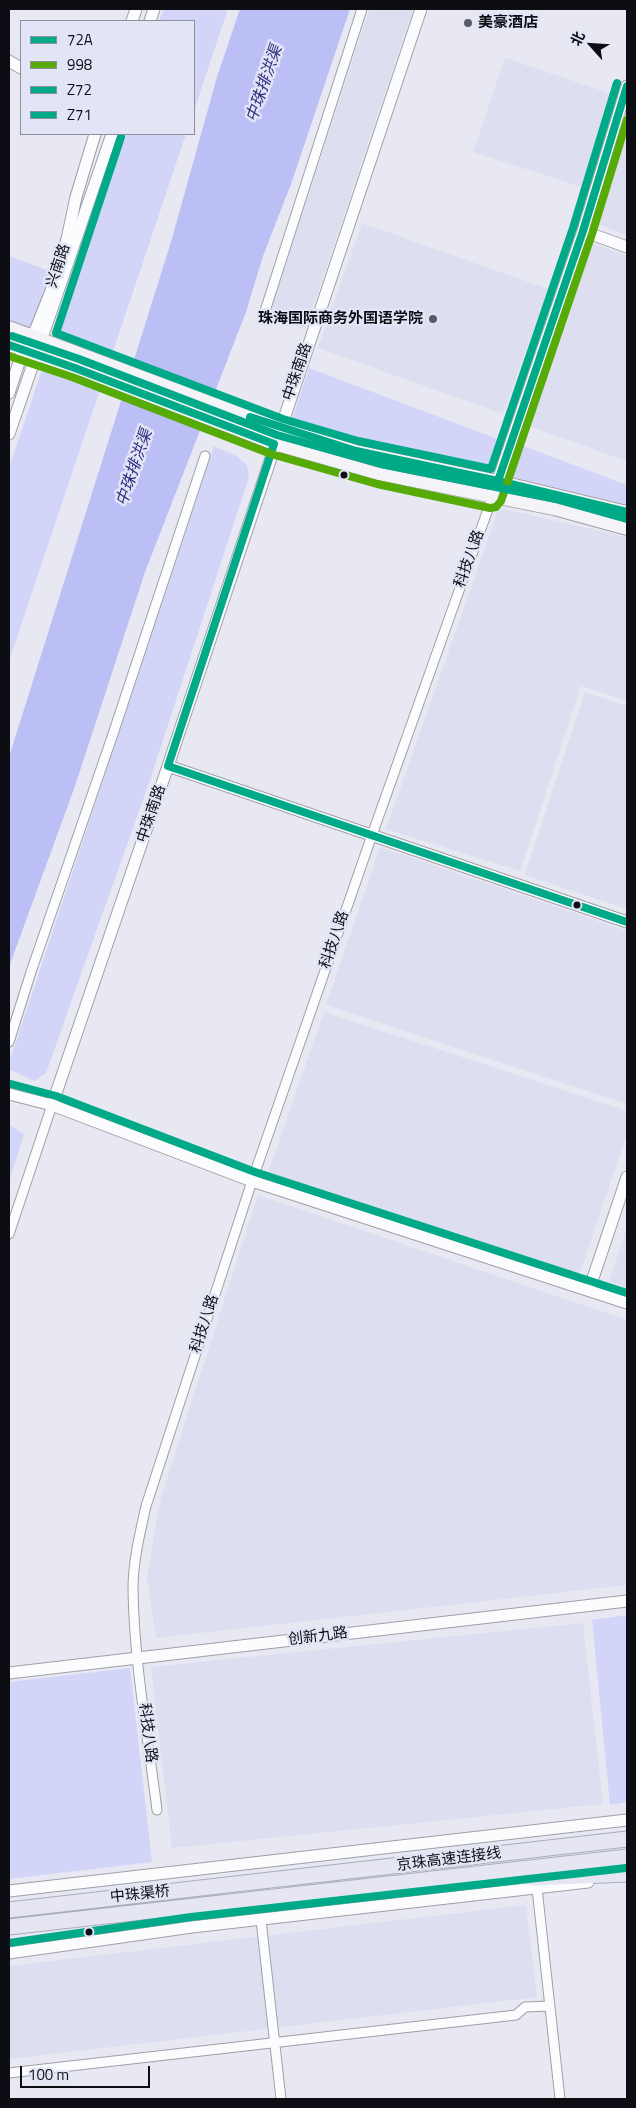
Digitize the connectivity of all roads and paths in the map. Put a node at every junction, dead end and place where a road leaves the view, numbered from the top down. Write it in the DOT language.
graph roads {
  1 [pos="362,9"];
  2 [pos="421,9"];
  3 [pos="9,61"];
  4 [pos="20,67"];
  5 [pos="627,86"];
  6 [pos="95,135"];
  7 [pos="112,135"];
  8 [pos="583,232"];
  9 [pos="627,247"];
  10 [pos="264,314"];
  11 [pos="9,327"];
  12 [pos="38,338"];
  13 [pos="9,345"];
  14 [pos="29,352"];
  15 [pos="9,393"];
  16 [pos="280,428"];
  17 [pos="9,434"];
  18 [pos="274,444"];
  19 [pos="205,456"];
  20 [pos="498,480"];
  21 [pos="492,498"];
  22 [pos="627,512"];
  23 [pos="627,529"];
  24 [pos="168,766"];
  25 [pos="372,835"];
  26 [pos="627,922"];
  27 [pos="9,1042"];
  28 [pos="9,1094"];
  29 [pos="52,1105"];
  30 [pos="627,1177"];
  31 [pos="252,1182"];
  32 [pos="9,1234"];
  33 [pos="589,1290"];
  34 [pos="627,1303"];
  35 [pos="627,1601"];
  36 [pos="138,1658"];
  37 [pos="9,1673"];
  38 [pos="157,1810"];
  39 [pos="627,1820"];
  40 [pos="627,1839"];
  41 [pos="627,1857"];
  42 [pos="484,1873"];
  43 [pos="627,1874"];
  44 [pos="627,1878"];
  45 [pos="272,1880"];
  46 [pos="537,1888"];
  47 [pos="9,1891"];
  48 [pos="270,1897"];
  49 [pos="9,1910"];
  50 [pos="261,1920"];
  51 [pos="9,1927"];
  52 [pos="9,1954"];
  53 [pos="550,2006"];
  54 [pos="275,2044"];
  55 [pos="9,2073"];
  56 [pos="281,2099"];
  57 [pos="560,2099"];
  1 -- 10 [label="street"];
  2 -- 16 [label="street, 中珠南路"];
  3 -- 4 [label="street"];
  5 -- 8 [label="street, 科技八路"];
  6 -- 12 [label="street, 兴南路"];
  7 -- 12 [label="street, 兴南路"];
  8 -- 9 [label="street"];
  8 -- 20 [label="street, 科技八路"];
  11 -- 12 [label="main road"];
  12 -- 14 [label="street, 兴南路"];
  12 -- 16 [label="main road"];
  13 -- 14 [label="main road"];
  14 -- 15 [label="street, 兴南路"];
  14 -- 17 [label="street, 兴南路"];
  14 -- 18 [label="main road"];
  16 -- 18 [label="street, 中珠南路"];
  16 -- 20 [label="main road"];
  18 -- 21 [label="main road"];
  18 -- 24 [label="street, 中珠南路"];
  19 -- 27 [label="street"];
  20 -- 21 [label="street, 科技八路"];
  20 -- 22 [label="main road"];
  21 -- 23 [label="main road"];
  21 -- 25 [label="street, 科技八路"];
  24 -- 25 [label="street"];
  24 -- 29 [label="street, 中珠南路"];
  25 -- 26 [label="street"];
  25 -- 31 [label="street, 科技八路"];
  28 -- 29 [label="street"];
  29 -- 31 [label="street"];
  29 -- 32 [label="street"];
  30 -- 33 [label="street"];
  31 -- 33 [label="street"];
  31 -- 36 [label="street, 科技八路"];
  33 -- 34 [label="street"];
  35 -- 36 [label="street, 创新九路"];
  36 -- 37 [label="street, 创新九路"];
  36 -- 38 [label="street, 科技八路"];
  39 -- 47 [label="street"];
  40 -- 45 [label="highway, 京珠高速连接线"];
  41 -- 42 [label="highway, 京珠高速连接线"];
  42 -- 43 [label="highway"];
  42 -- 48 [label="highway, 京珠高速连接线"];
  44 -- 46 [label="street"];
  45 -- 49 [label="highway, 中珠渠桥"];
  46 -- 50 [label="street"];
  46 -- 53 [label="street"];
  48 -- 51 [label="highway, 中珠渠桥"];
  50 -- 52 [label="street"];
  50 -- 54 [label="street"];
  53 -- 54 [label="street"];
  53 -- 57 [label="street"];
  54 -- 55 [label="street"];
  54 -- 56 [label="street"];
}
